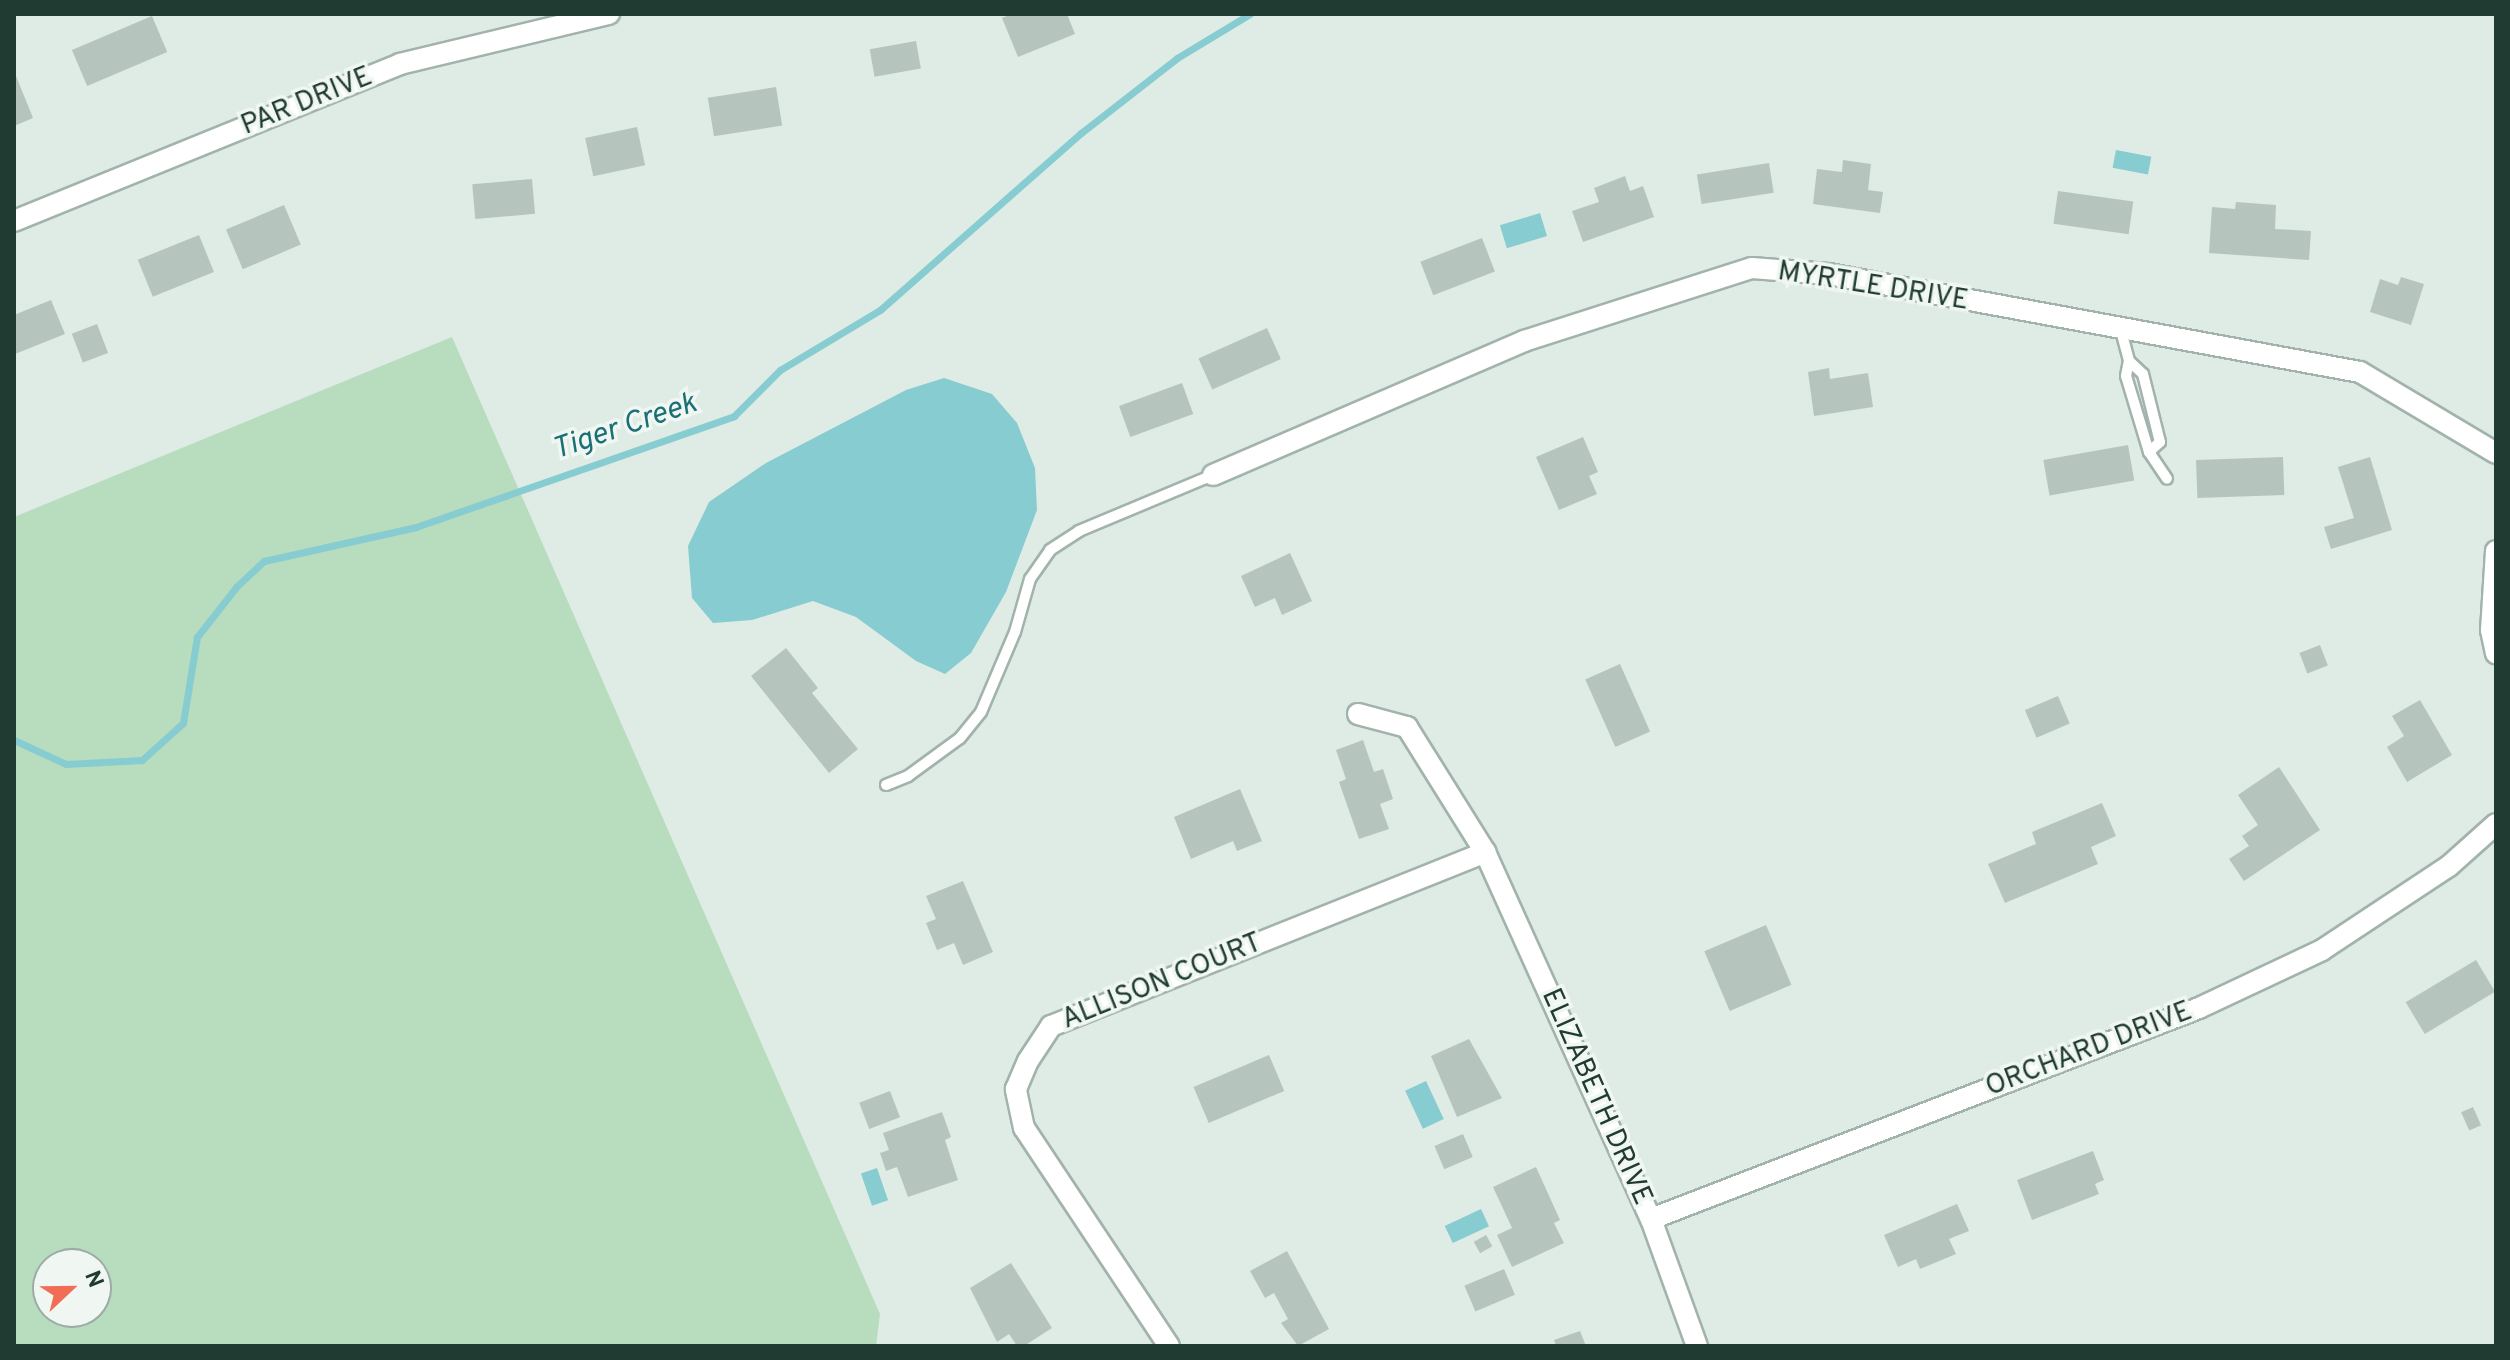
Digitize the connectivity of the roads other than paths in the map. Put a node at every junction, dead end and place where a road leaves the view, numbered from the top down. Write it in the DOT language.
graph roads {
  1 [pos="609,14"];
  2 [pos="14,221"];
  3 [pos="2120,327"];
  4 [pos="2129,361"];
  5 [pos="2149,452"];
  6 [pos="2496,453"];
  7 [pos="1213,475"];
  8 [pos="2167,479"];
  9 [pos="2496,551"];
  10 [pos="2496,653"];
  11 [pos="1358,714"];
  12 [pos="886,785"];
  13 [pos="2496,824"];
  14 [pos="1485,852"];
  15 [pos="1651,1219"];
  16 [pos="1169,1346"];
  17 [pos="1697,1346"];
  1 -- 2 [label="street, PAR DRIVE"];
  3 -- 4 [label="lane"];
  3 -- 6 [label="street, MYRTLE DRIVE"];
  3 -- 7 [label="street, MYRTLE DRIVE"];
  4 -- 5 [label="lane"];
  4 -- 5 [label="lane"];
  5 -- 8 [label="lane"];
  7 -- 12 [label="lane"];
  9 -- 10 [label="street"];
  11 -- 14 [label="street, ELIZABETH DRIVE"];
  13 -- 15 [label="street, ORCHARD DRIVE"];
  14 -- 15 [label="street, ELIZABETH DRIVE"];
  14 -- 16 [label="street, ALLISON COURT"];
  15 -- 17 [label="street, ELIZABETH DRIVE"];
}
